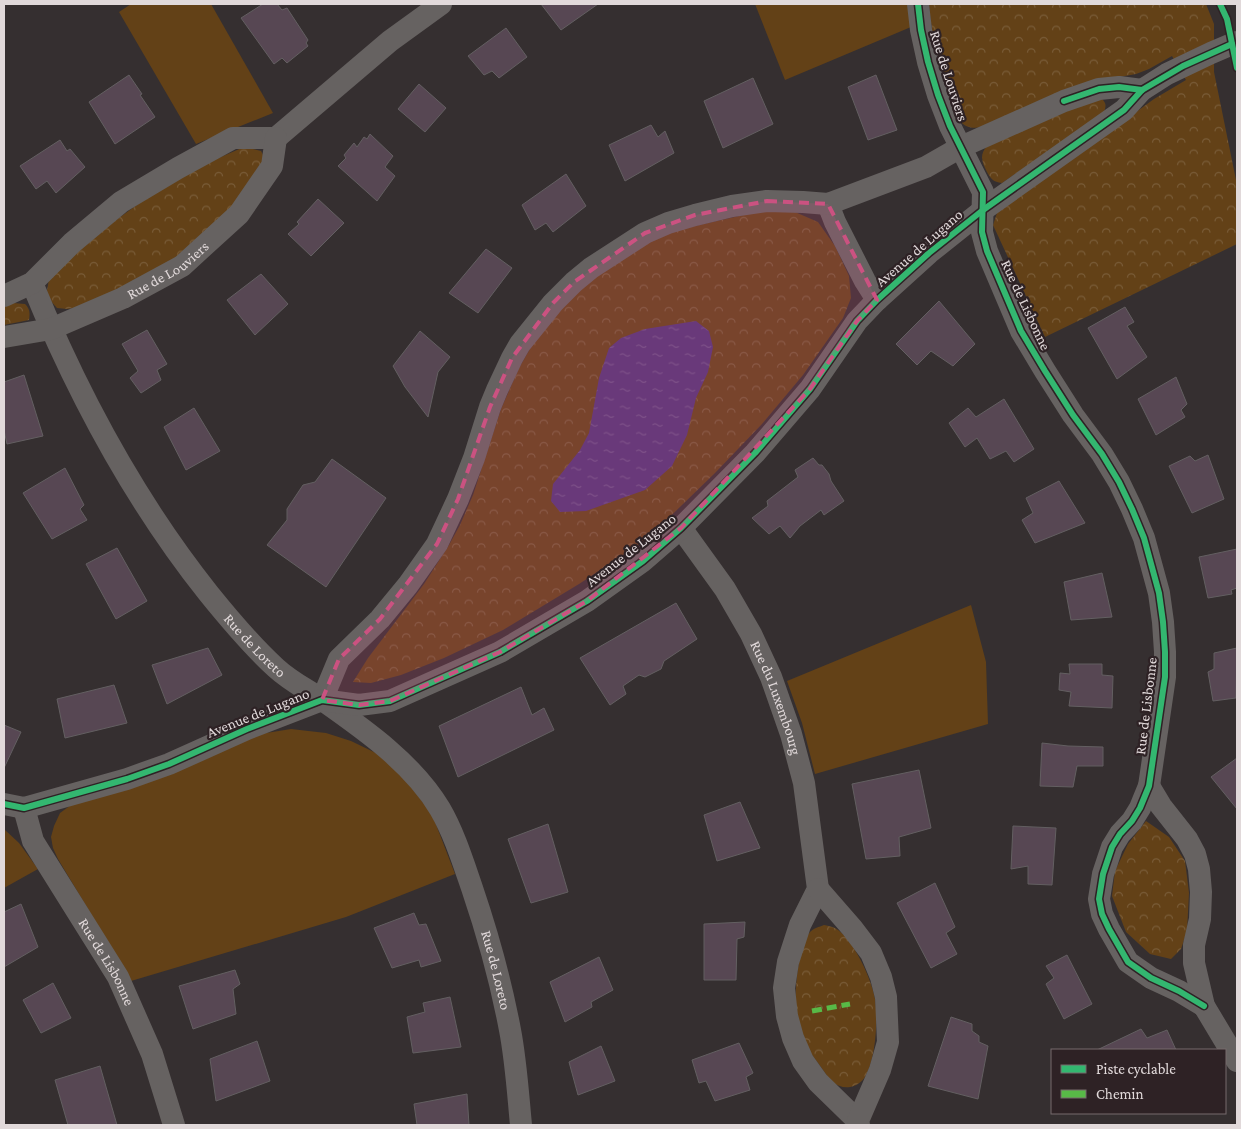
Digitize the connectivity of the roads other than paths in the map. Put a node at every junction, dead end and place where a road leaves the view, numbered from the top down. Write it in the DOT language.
graph roads {
  1 [pos="441,4"];
  2 [pos="918,4"];
  3 [pos="1237,42"];
  4 [pos="1142,90"];
  5 [pos="276,138"];
  6 [pos="961,148"];
  7 [pos="828,204"];
  8 [pos="983,210"];
  9 [pos="32,282"];
  10 [pos="4,296"];
  11 [pos="878,300"];
  12 [pos="51,330"];
  13 [pos="4,337"];
  14 [pos="681,528"];
  15 [pos="322,700"];
  16 [pos="1149,786"];
  17 [pos="14,806"];
  18 [pos="818,889"];
  19 [pos="1204,1006"];
  20 [pos="1237,1061"];
  21 [pos="859,1123"];
  22 [pos="174,1125"];
  23 [pos="521,1125"];
  1 -- 5 [label="street"];
  2 -- 6 [label="street, Rue de Louviers"];
  3 -- 4 [label="street, Avenue de Lugano"];
  4 -- 6 [label="street, Avenue de Lugano"];
  4 -- 8 [label="street, Avenue de Lugano"];
  5 -- 9 [label="street"];
  5 -- 12 [label="street, Rue de Louviers"];
  6 -- 7 [label="street, Avenue de Lugano"];
  6 -- 8 [label="street, Rue de Louviers"];
  7 -- 11 [label="street, Avenue de Lugano"];
  7 -- 15 [label="street, Avenue de Lugano"];
  8 -- 11 [label="street, Avenue de Lugano"];
  8 -- 16 [label="street, Rue de Lisbonne"];
  9 -- 10 [label="street"];
  9 -- 12 [label="street, Rue de Loreto"];
  11 -- 14 [label="street, Avenue de Lugano"];
  12 -- 13 [label="street, Rue de Louviers"];
  12 -- 15 [label="street, Rue de Loreto"];
  14 -- 15 [label="street, Avenue de Lugano"];
  14 -- 18 [label="street, Rue du Luxembourg"];
  15 -- 17 [label="street, Avenue de Lugano"];
  15 -- 23 [label="street, Rue de Loreto"];
  16 -- 19 [label="street, Rue de Lisbonne"];
  16 -- 19 [label="street, Rue de Lisbonne"];
  17 -- 22 [label="street, Rue de Lisbonne"];
  18 -- 21 [label="street"];
  18 -- 21 [label="street"];
  19 -- 20 [label="street, Rue de Lisbonne"];
}
